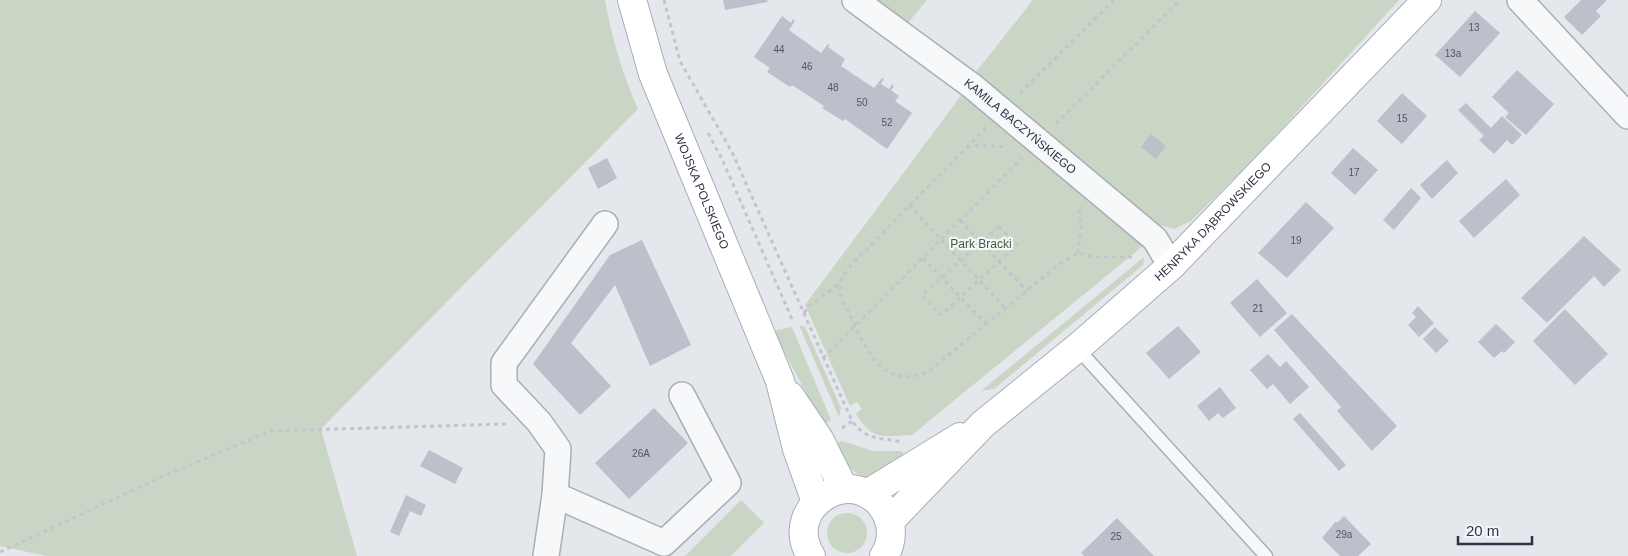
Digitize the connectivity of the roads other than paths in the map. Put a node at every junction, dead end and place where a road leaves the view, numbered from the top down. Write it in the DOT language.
graph roads {
  1 [pos="632,0"];
  2 [pos="855,0"];
  3 [pos="1427,0"];
  4 [pos="1520,0"];
  5 [pos="1628,116"];
  6 [pos="605,224"];
  7 [pos="1171,266"];
  8 [pos="1077,348"];
  9 [pos="780,381"];
  10 [pos="682,396"];
  11 [pos="983,424"];
  12 [pos="855,492"];
  13 [pos="556,495"];
  14 [pos="816,502"];
  15 [pos="890,521"];
  16 [pos="806,554"];
  17 [pos="546,556"];
  18 [pos="884,556"];
  19 [pos="1266,556"];
  1 -- 9 [label="street, WOJSKA POLSKIEGO"];
  2 -- 7 [label="street, KAMILA BACZYŃSKIEGO"];
  3 -- 7 [label="street, HENRYKA DĄBROWSKIEGO"];
  4 -- 5 [label="street"];
  6 -- 13 [label="street"];
  7 -- 8 [label="street, HENRYKA DĄBROWSKIEGO"];
  8 -- 11 [label="street, HENRYKA DĄBROWSKIEGO"];
  8 -- 19 [label="lane"];
  9 -- 12 [label="street"];
  9 -- 14 [label="street"];
  10 -- 13 [label="street"];
  11 -- 12 [label="street"];
  11 -- 15 [label="street"];
  12 -- 14 [label="street"];
  12 -- 15 [label="street"];
  13 -- 17 [label="street"];
  14 -- 16 [label="street"];
  15 -- 18 [label="street"];
}
